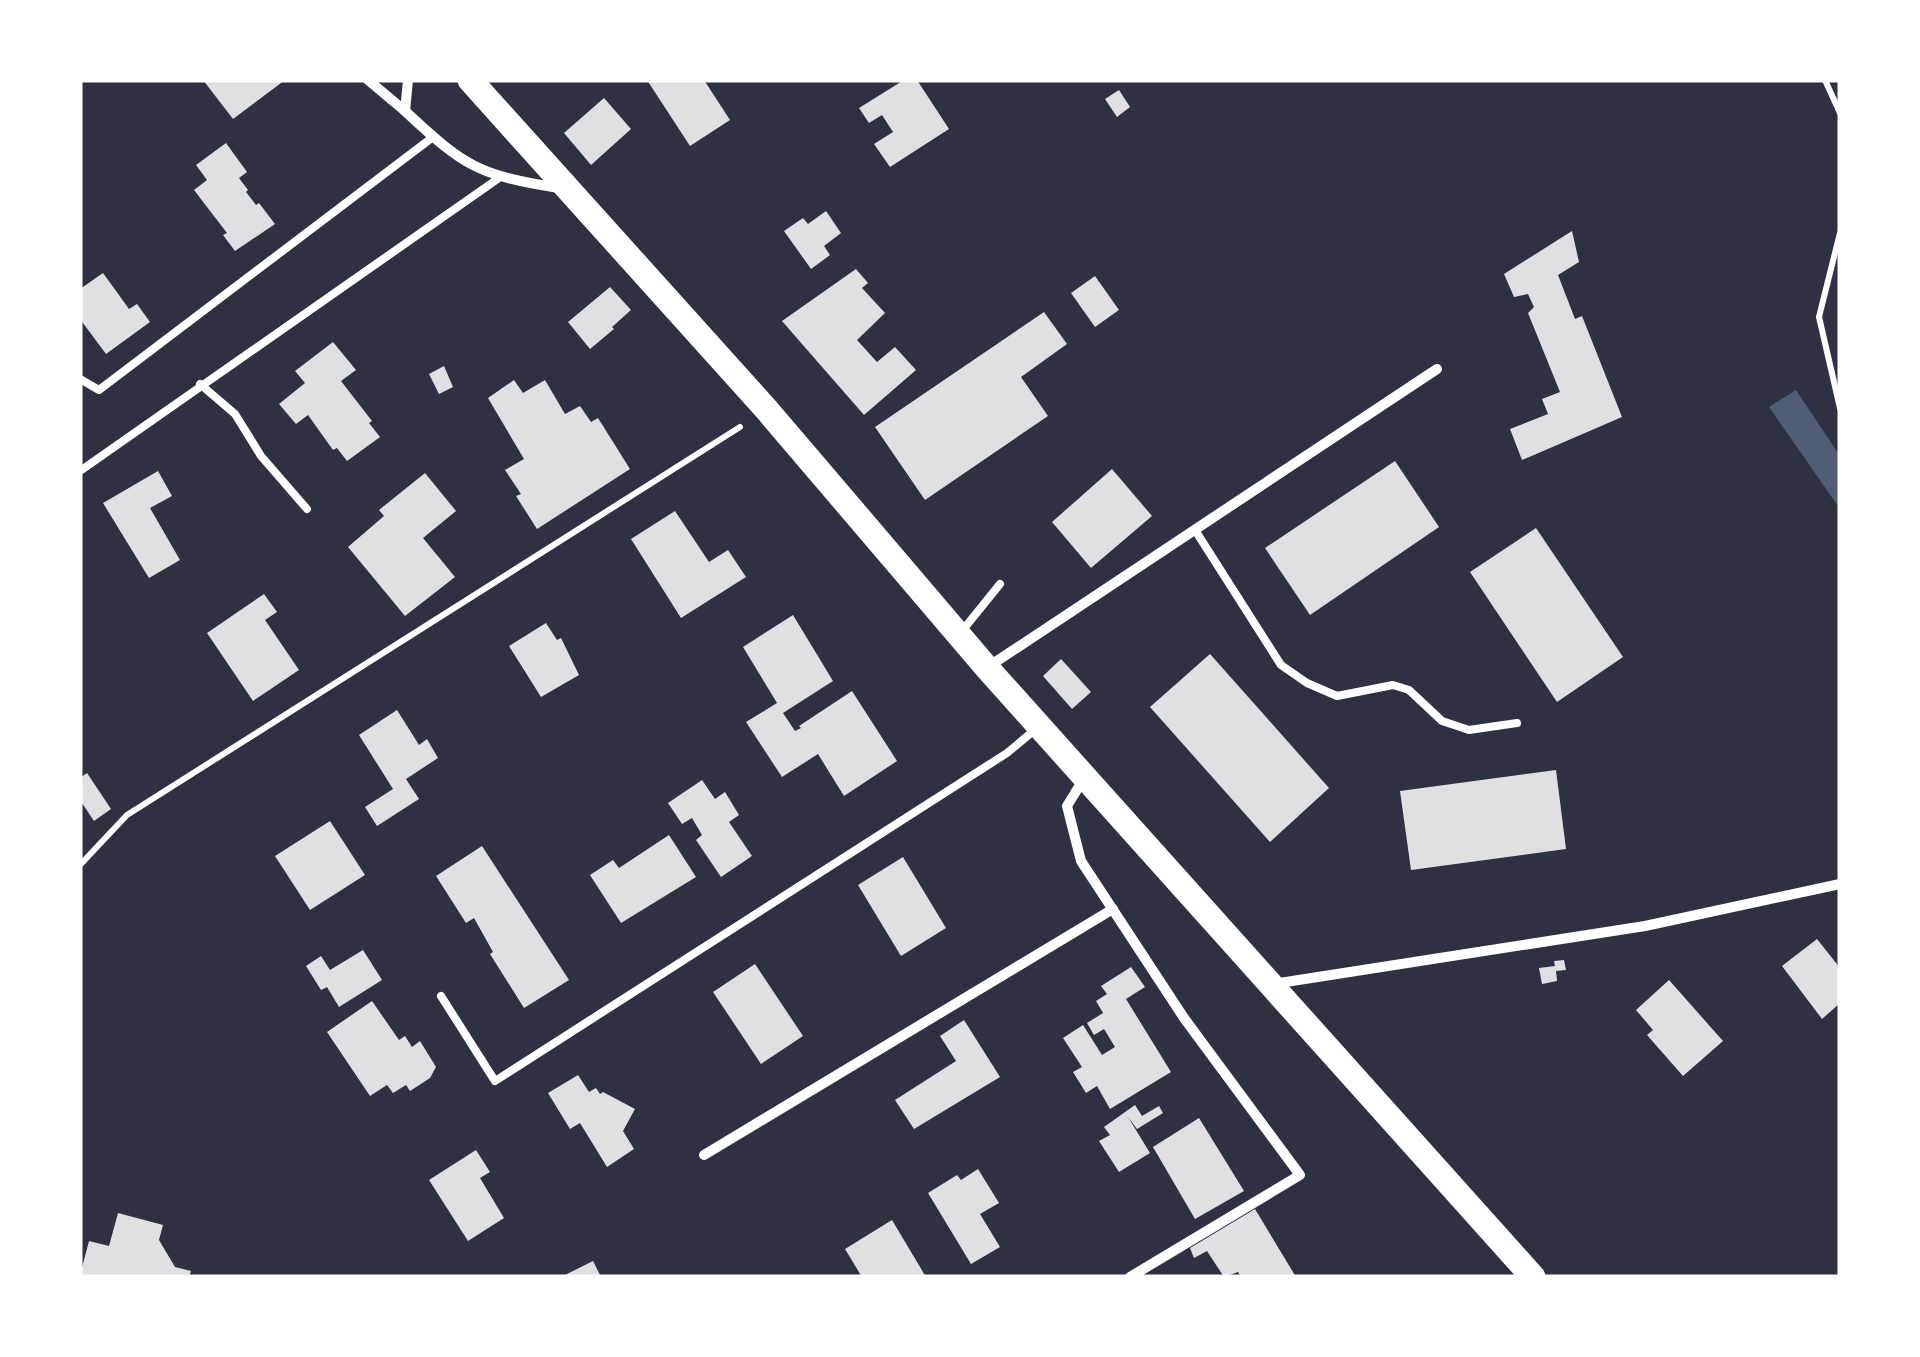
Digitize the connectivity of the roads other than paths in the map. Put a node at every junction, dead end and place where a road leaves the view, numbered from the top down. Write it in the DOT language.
graph roads {
  1 [pos="368,80"];
  2 [pos="408,80"];
  3 [pos="470,80"];
  4 [pos="405,111"];
  5 [pos="433,137"];
  6 [pos="499,178"];
  7 [pos="570,190"];
  8 [pos="1437,369"];
  9 [pos="80,379"];
  10 [pos="200,384"];
  11 [pos="80,471"];
  12 [pos="308,509"];
  13 [pos="1194,530"];
  14 [pos="1000,584"];
  15 [pos="958,634"];
  16 [pos="988,668"];
  17 [pos="1517,723"];
  18 [pos="1040,725"];
  19 [pos="1086,774"];
  20 [pos="1840,884"];
  21 [pos="1112,909"];
  22 [pos="1272,984"];
  23 [pos="441,996"];
  24 [pos="704,1155"];
  25 [pos="1130,1277"];
  26 [pos="1532,1277"];
  1 -- 4 [label="street"];
  2 -- 4 [label="street"];
  3 -- 7 [label="main road"];
  4 -- 5 [label="street"];
  5 -- 6 [label="street"];
  5 -- 9 [label="lane"];
  6 -- 7 [label="street"];
  6 -- 10 [label="lane"];
  7 -- 15 [label="main road"];
  8 -- 13 [label="street"];
  10 -- 11 [label="lane"];
  10 -- 12 [label="lane"];
  13 -- 16 [label="street"];
  13 -- 17 [label="lane"];
  14 -- 15 [label="lane"];
  15 -- 16 [label="main road"];
  16 -- 18 [label="main road"];
  18 -- 19 [label="main road"];
  18 -- 23 [label="lane"];
  19 -- 21 [label="street"];
  19 -- 22 [label="main road"];
  20 -- 22 [label="street"];
  21 -- 24 [label="street"];
  21 -- 25 [label="street"];
  22 -- 26 [label="main road"];
}
